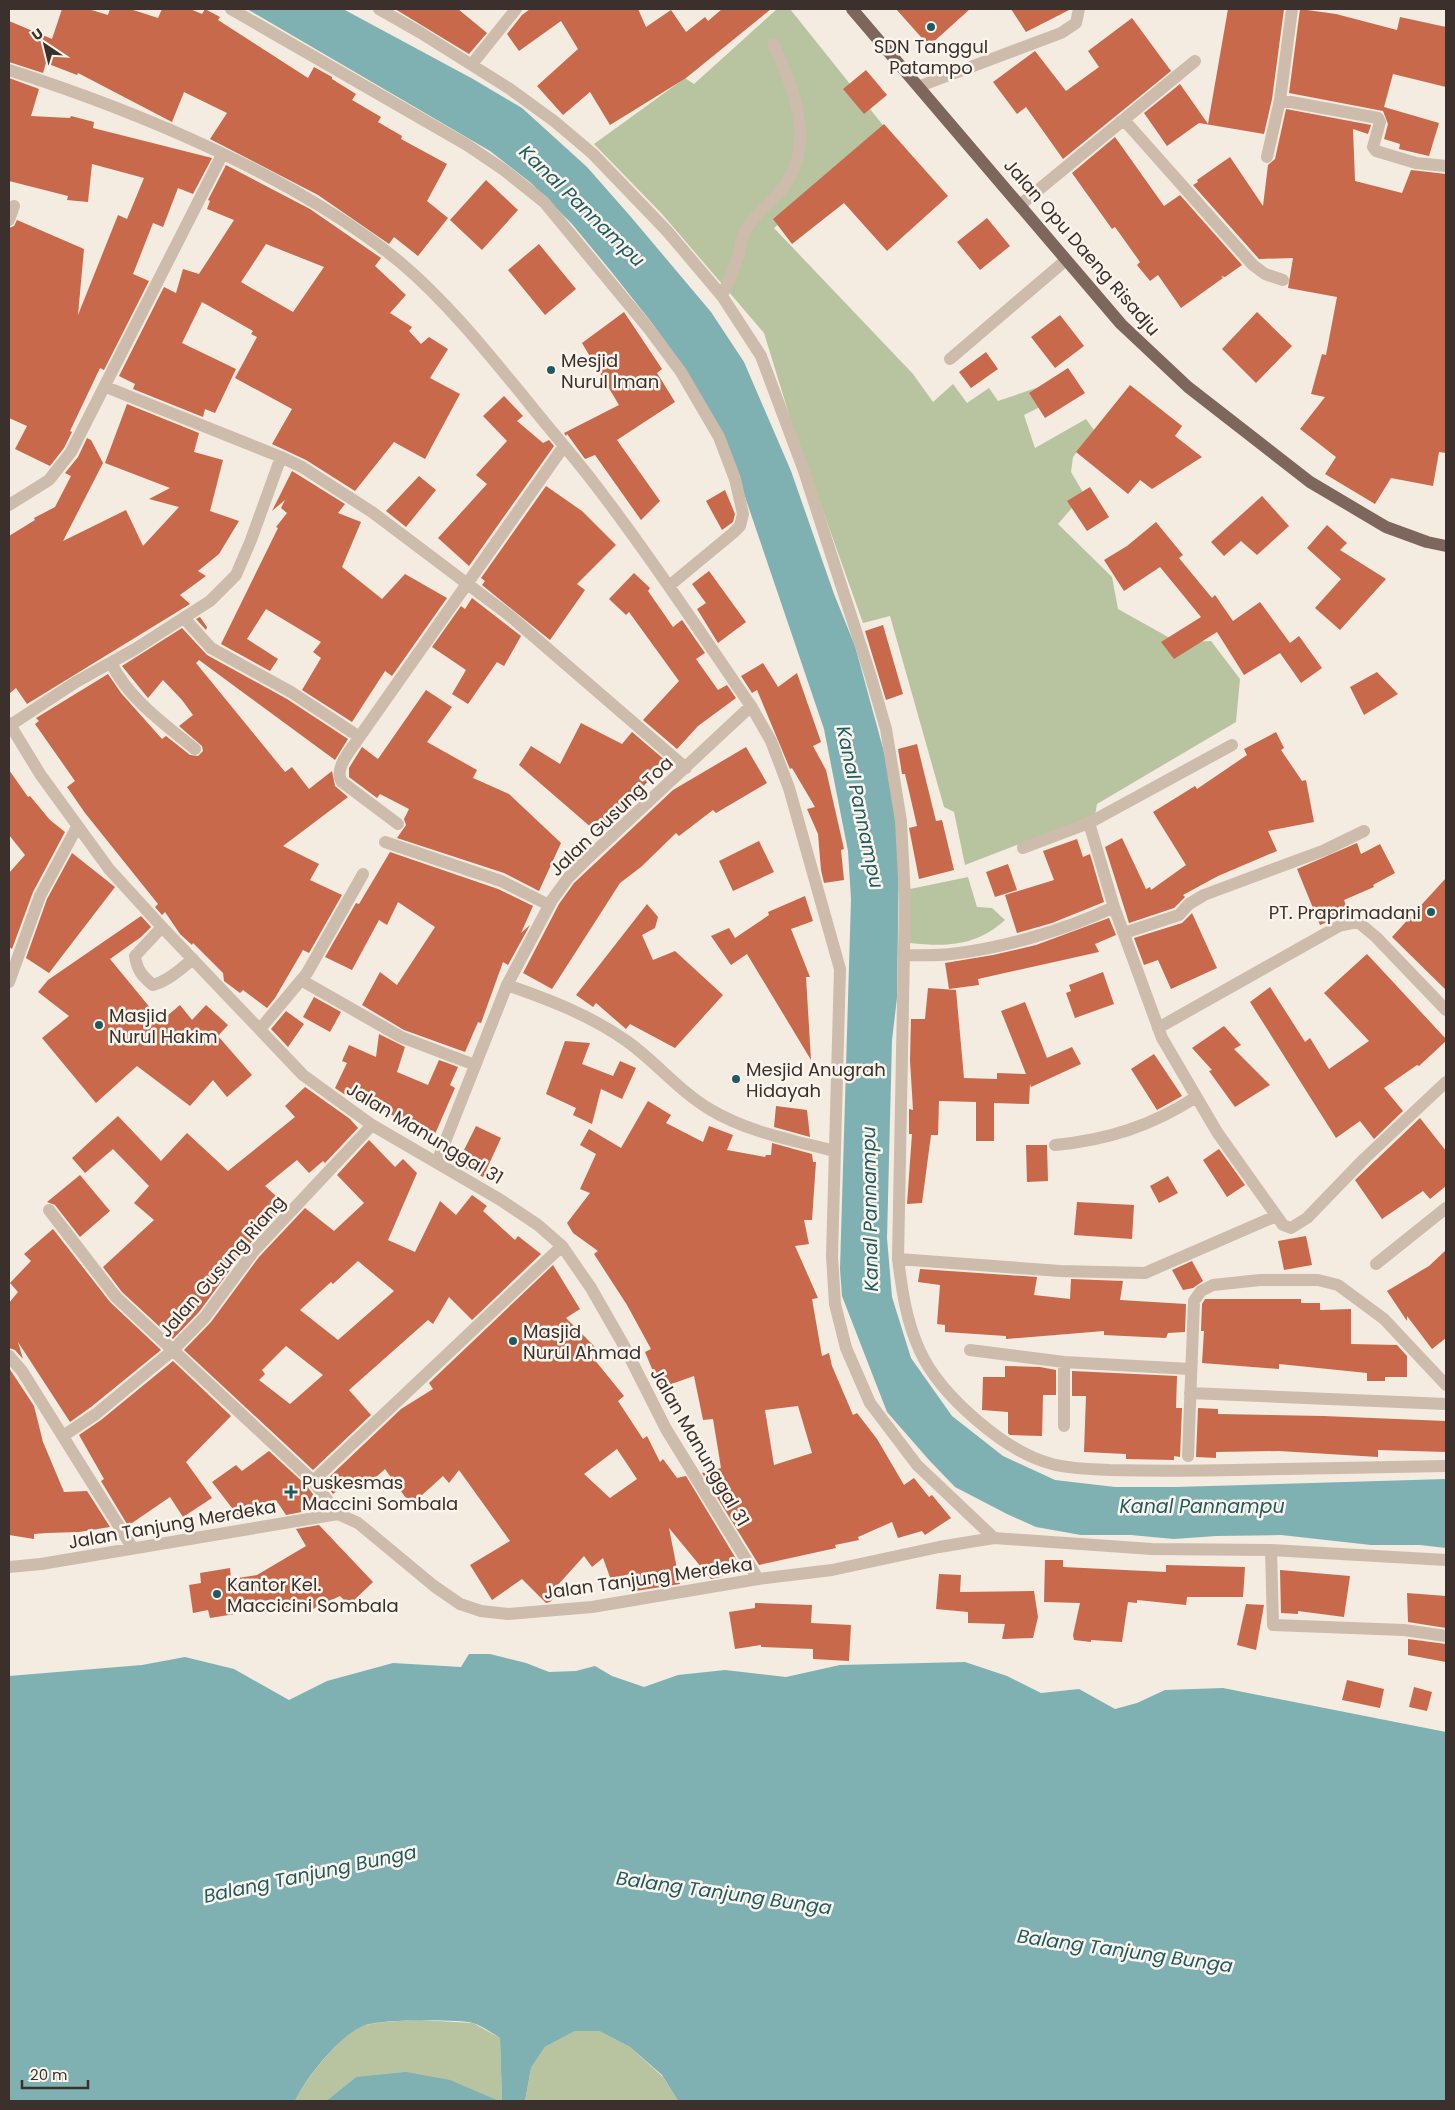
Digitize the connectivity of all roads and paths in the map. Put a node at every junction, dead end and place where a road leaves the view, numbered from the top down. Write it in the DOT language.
graph roads {
  1 [pos="231,9"];
  2 [pos="379,9"];
  3 [pos="516,9"];
  4 [pos="852,9"];
  5 [pos="1079,9"];
  6 [pos="1292,9"];
  7 [pos="773,44"];
  8 [pos="1195,61"];
  9 [pos="472,64"];
  10 [pos="9,70"];
  11 [pos="920,86"];
  12 [pos="1280,100"];
  13 [pos="1124,120"];
  14 [pos="222,155"];
  15 [pos="1267,157"];
  16 [pos="1446,166"];
  17 [pos="1020,205"];
  18 [pos="14,206"];
  19 [pos="9,220"];
  20 [pos="1066,260"];
  21 [pos="1283,280"];
  22 [pos="722,296"];
  23 [pos="950,358"];
  24 [pos="106,387"];
  25 [pos="564,446"];
  26 [pos="281,457"];
  27 [pos="9,505"];
  28 [pos="1446,546"];
  29 [pos="468,584"];
  30 [pos="669,586"];
  31 [pos="184,618"];
  32 [pos="111,663"];
  33 [pos="751,706"];
  34 [pos="9,725"];
  35 [pos="358,739"];
  36 [pos="1232,745"];
  37 [pos="195,749"];
  38 [pos="686,768"];
  39 [pos="1089,823"];
  40 [pos="398,824"];
  41 [pos="77,827"];
  42 [pos="1364,831"];
  43 [pos="385,842"];
  44 [pos="1023,848"];
  45 [pos="363,874"];
  46 [pos="549,905"];
  47 [pos="1114,907"];
  48 [pos="162,927"];
  49 [pos="1124,933"];
  50 [pos="904,955"];
  51 [pos="193,959"];
  52 [pos="9,978"];
  53 [pos="301,980"];
  54 [pos="507,985"];
  55 [pos="1446,1010"];
  56 [pos="1158,1028"];
  57 [pos="260,1029"];
  58 [pos="475,1066"];
  59 [pos="1446,1082"];
  60 [pos="1196,1097"];
  61 [pos="372,1124"];
  62 [pos="1055,1145"];
  63 [pos="834,1151"];
  64 [pos="437,1162"];
  65 [pos="1446,1208"];
  66 [pos="49,1210"];
  67 [pos="1276,1216"];
  68 [pos="562,1246"];
  69 [pos="898,1259"];
  70 [pos="1376,1264"];
  71 [pos="970,1350"];
  72 [pos="172,1351"];
  73 [pos="9,1356"];
  74 [pos="1064,1362"];
  75 [pos="1190,1369"];
  76 [pos="1446,1385"];
  77 [pos="1190,1392"];
  78 [pos="1446,1404"];
  79 [pos="1064,1426"];
  80 [pos="63,1436"];
  81 [pos="1188,1456"];
  82 [pos="1446,1466"];
  83 [pos="312,1481"];
  84 [pos="338,1514"];
  85 [pos="994,1538"];
  86 [pos="132,1547"];
  87 [pos="1271,1550"];
  88 [pos="1446,1560"];
  89 [pos="9,1567"];
  90 [pos="758,1579"];
  91 [pos="1446,1636"];
  1 -- 30 [label="street"];
  2 -- 9 [label="street"];
  3 -- 9 [label="street"];
  4 -- 11 [label="main road, Jalan Opu Daeng Risadju"];
  5 -- 11 [label="street"];
  6 -- 12 [label="street"];
  7 -- 22 [label="street"];
  8 -- 13 [label="street"];
  9 -- 22 [label="street"];
  10 -- 14 [label="street"];
  11 -- 17 [label="main road, Jalan Opu Daeng Risadju"];
  12 -- 15 [label="street"];
  12 -- 16 [label="street"];
  13 -- 17 [label="street"];
  13 -- 21 [label="street"];
  14 -- 24 [label="street"];
  14 -- 25 [label="street"];
  17 -- 20 [label="main road, Jalan Opu Daeng Risadju"];
  18 -- 19 [label="street"];
  20 -- 23 [label="street"];
  20 -- 28 [label="main road, Jalan Opu Daeng Risadju"];
  22 -- 50 [label="street"];
  24 -- 26 [label="street"];
  24 -- 27 [label="street"];
  25 -- 29 [label="street"];
  25 -- 30 [label="street"];
  26 -- 29 [label="street"];
  26 -- 31 [label="street"];
  29 -- 35 [label="street"];
  29 -- 38 [label="street"];
  30 -- 33 [label="street"];
  31 -- 32 [label="street"];
  31 -- 35 [label="street"];
  32 -- 34 [label="street"];
  32 -- 37 [label="street"];
  33 -- 38 [label="street, Jalan Gusung Toa"];
  33 -- 63 [label="street"];
  34 -- 41 [label="street, Jalan Manunggal 31"];
  35 -- 40 [label="street"];
  36 -- 39 [label="street"];
  38 -- 46 [label="street, Jalan Gusung Toa"];
  39 -- 44 [label="street"];
  39 -- 47 [label="street"];
  41 -- 48 [label="street, Jalan Manunggal 31"];
  41 -- 52 [label="street"];
  42 -- 49 [label="street"];
  43 -- 46 [label="street"];
  45 -- 53 [label="street"];
  46 -- 54 [label="street, Jalan Gusung Toa"];
  47 -- 49 [label="street"];
  47 -- 50 [label="street"];
  48 -- 51 [label="street, Jalan Manunggal 31"];
  48 -- 51 [label="street"];
  49 -- 56 [label="street"];
  50 -- 69 [label="street"];
  51 -- 57 [label="street, Jalan Manunggal 31"];
  53 -- 57 [label="street"];
  53 -- 58 [label="street"];
  54 -- 58 [label="street, Jalan Gusung Toa"];
  54 -- 63 [label="street"];
  55 -- 56 [label="street"];
  56 -- 60 [label="street"];
  57 -- 61 [label="street, Jalan Manunggal 31"];
  58 -- 64 [label="street, Jalan Gusung Toa"];
  59 -- 67 [label="street"];
  60 -- 62 [label="street"];
  60 -- 67 [label="street"];
  61 -- 64 [label="street, Jalan Manunggal 31"];
  61 -- 72 [label="street, Jalan Gusung Riang"];
  63 -- 85 [label="street"];
  64 -- 68 [label="street, Jalan Manunggal 31"];
  65 -- 70 [label="street"];
  66 -- 72 [label="street"];
  67 -- 69 [label="street"];
  68 -- 83 [label="street"];
  68 -- 90 [label="street, Jalan Manunggal 31"];
  69 -- 82 [label="street"];
  71 -- 74 [label="street"];
  72 -- 80 [label="street, Jalan Gusung Riang"];
  72 -- 83 [label="street"];
  73 -- 80 [label="street"];
  74 -- 75 [label="street"];
  74 -- 79 [label="street"];
  75 -- 76 [label="street"];
  75 -- 77 [label="street"];
  77 -- 78 [label="street"];
  77 -- 81 [label="street"];
  80 -- 86 [label="street"];
  83 -- 84 [label="street"];
  84 -- 86 [label="street, Jalan Tanjung Merdeka"];
  84 -- 90 [label="street, Jalan Tanjung Merdeka"];
  85 -- 87 [label="street, Jalan Tanjung Merdeka"];
  85 -- 90 [label="street, Jalan Tanjung Merdeka"];
  86 -- 89 [label="street, Jalan Tanjung Merdeka"];
  87 -- 88 [label="street, Jalan Tanjung Merdeka"];
  87 -- 91 [label="street"];
}
